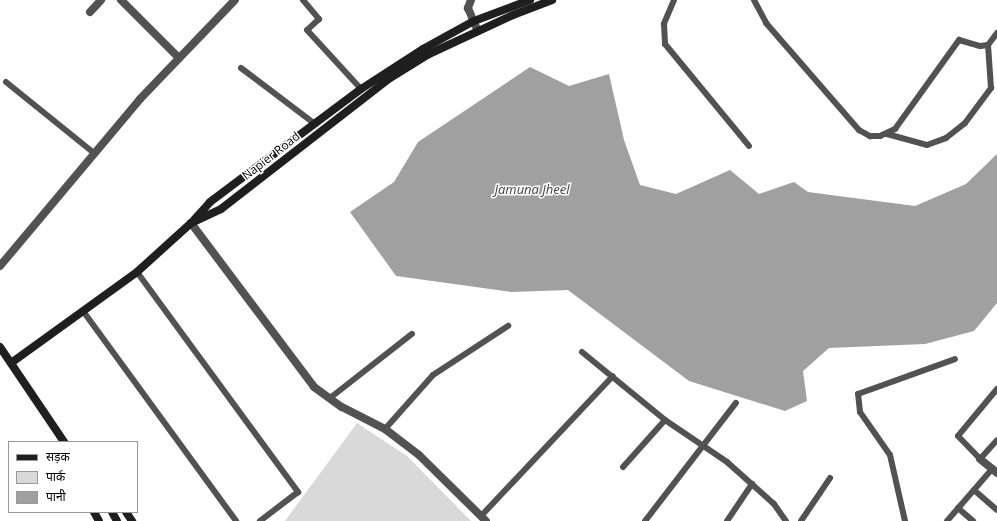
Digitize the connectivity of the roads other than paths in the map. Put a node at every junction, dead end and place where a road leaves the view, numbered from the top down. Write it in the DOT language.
graph roads {
  1 [pos="101,0"];
  2 [pos="121,0"];
  3 [pos="235,0"];
  4 [pos="303,0"];
  5 [pos="470,0"];
  6 [pos="530,0"];
  7 [pos="552,0"];
  8 [pos="674,0"];
  9 [pos="754,0"];
  10 [pos="90,12"];
  11 [pos="474,21"];
  12 [pos="478,31"];
  13 [pos="997,33"];
  14 [pos="988,45"];
  15 [pos="179,58"];
  16 [pos="241,68"];
  17 [pos="6,82"];
  18 [pos="362,89"];
  19 [pos="315,124"];
  20 [pos="887,134"];
  21 [pos="749,146"];
  22 [pos="94,153"];
  23 [pos="191,224"];
  24 [pos="0,266"];
  25 [pos="137,272"];
  26 [pos="83,311"];
  27 [pos="508,326"];
  28 [pos="412,334"];
  29 [pos="0,347"];
  30 [pos="582,352"];
  31 [pos="955,359"];
  32 [pos="11,363"];
  33 [pos="613,376"];
  34 [pos="997,389"];
  35 [pos="330,398"];
  36 [pos="736,403"];
  37 [pos="665,420"];
  38 [pos="385,429"];
  39 [pos="997,440"];
  40 [pos="63,441"];
  41 [pos="704,446"];
  42 [pos="980,459"];
  43 [pos="623,467"];
  44 [pos="994,471"];
  45 [pos="830,478"];
  46 [pos="752,484"];
  47 [pos="974,490"];
  48 [pos="958,508"];
  49 [pos="997,510"];
  50 [pos="483,519"];
  51 [pos="236,521"];
  52 [pos="260,521"];
  53 [pos="645,521"];
  54 [pos="727,521"];
  55 [pos="786,521"];
  56 [pos="801,521"];
  57 [pos="905,521"];
  58 [pos="947,521"];
  59 [pos="973,521"];
  1 -- 10 [label="street"];
  2 -- 15 [label="street"];
  3 -- 15 [label="street"];
  4 -- 18 [label="lane"];
  5 -- 11 [label="street"];
  6 -- 11 [label="main road"];
  7 -- 12 [label="main road, Napier Road"];
  8 -- 21 [label="lane"];
  9 -- 20 [label="lane"];
  11 -- 12 [label="street"];
  11 -- 18 [label="main road"];
  12 -- 23 [label="main road, Napier Road"];
  13 -- 14 [label="lane"];
  14 -- 20 [label="lane"];
  14 -- 20 [label="lane"];
  15 -- 22 [label="street"];
  16 -- 19 [label="lane"];
  17 -- 22 [label="lane"];
  18 -- 19 [label="main road"];
  19 -- 23 [label="main road"];
  22 -- 24 [label="street"];
  23 -- 25 [label="main road, Napier Road"];
  23 -- 35 [label="street"];
  25 -- 26 [label="main road, Napier Road"];
  25 -- 52 [label="lane"];
  26 -- 32 [label="main road, Napier Road"];
  26 -- 51 [label="lane"];
  27 -- 38 [label="lane"];
  28 -- 35 [label="lane"];
  29 -- 32 [label="main road"];
  30 -- 33 [label="lane"];
  31 -- 57 [label="lane"];
  32 -- 40 [label="main road"];
  33 -- 37 [label="lane"];
  33 -- 50 [label="lane"];
  34 -- 42 [label="lane"];
  35 -- 38 [label="street"];
  36 -- 41 [label="lane"];
  37 -- 41 [label="lane"];
  37 -- 43 [label="lane"];
  38 -- 50 [label="street"];
  39 -- 42 [label="lane"];
  41 -- 46 [label="lane"];
  41 -- 53 [label="lane"];
  42 -- 44 [label="street"];
  44 -- 47 [label="lane"];
  45 -- 56 [label="lane"];
  46 -- 54 [label="lane"];
  46 -- 55 [label="lane"];
  47 -- 48 [label="lane"];
  47 -- 49 [label="lane"];
  48 -- 58 [label="lane"];
  48 -- 59 [label="lane"];
}
